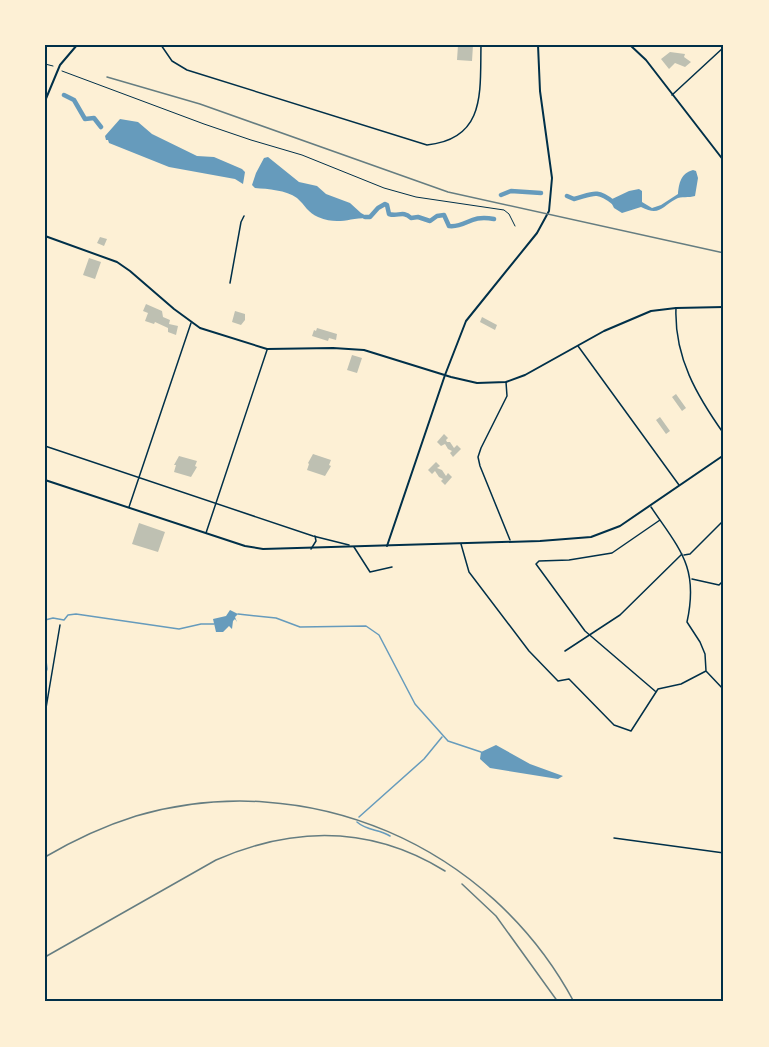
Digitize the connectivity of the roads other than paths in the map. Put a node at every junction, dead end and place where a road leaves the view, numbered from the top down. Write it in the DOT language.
graph roads {
  1 [pos="76,45"];
  2 [pos="161,45"];
  3 [pos="481,45"];
  4 [pos="538,45"];
  5 [pos="630,45"];
  6 [pos="724,47"];
  7 [pos="672,95"];
  8 [pos="45,101"];
  9 [pos="724,160"];
  10 [pos="244,216"];
  11 [pos="45,236"];
  12 [pos="230,283"];
  13 [pos="676,308"];
  14 [pos="724,308"];
  15 [pos="191,323"];
  16 [pos="578,346"];
  17 [pos="267,349"];
  18 [pos="445,375"];
  19 [pos="506,382"];
  20 [pos="724,434"];
  21 [pos="45,446"];
  22 [pos="724,455"];
  23 [pos="139,477"];
  24 [pos="45,480"];
  25 [pos="680,485"];
  26 [pos="216,503"];
  27 [pos="650,506"];
  28 [pos="128,507"];
  29 [pos="660,520"];
  30 [pos="724,520"];
  31 [pos="206,533"];
  32 [pos="314,536"];
  33 [pos="510,541"];
  34 [pos="461,544"];
  35 [pos="387,546"];
  36 [pos="355,547"];
  37 [pos="311,549"];
  38 [pos="683,554"];
  39 [pos="392,567"];
  40 [pos="690,579"];
  41 [pos="724,580"];
  42 [pos="60,625"];
  43 [pos="589,635"];
  44 [pos="565,651"];
  45 [pos="706,671"];
  46 [pos="724,690"];
  47 [pos="656,692"];
  48 [pos="45,714"];
  49 [pos="614,838"];
  50 [pos="724,853"];
  1 -- 8 [label="street"];
  2 -- 3 [label="street"];
  4 -- 18 [label="street"];
  5 -- 7 [label="street"];
  6 -- 7 [label="street"];
  7 -- 9 [label="street"];
  10 -- 12 [label="street"];
  11 -- 15 [label="street"];
  13 -- 14 [label="street"];
  13 -- 16 [label="street"];
  13 -- 20 [label="street"];
  15 -- 17 [label="street"];
  15 -- 23 [label="street"];
  16 -- 19 [label="street"];
  16 -- 25 [label="street"];
  17 -- 18 [label="street"];
  17 -- 26 [label="street"];
  18 -- 19 [label="street"];
  18 -- 35 [label="street"];
  19 -- 33 [label="street"];
  21 -- 23 [label="street"];
  22 -- 25 [label="street"];
  23 -- 26 [label="street"];
  23 -- 28 [label="street"];
  24 -- 28 [label="street"];
  25 -- 27 [label="street"];
  26 -- 31 [label="street"];
  26 -- 32 [label="street"];
  27 -- 29 [label="street"];
  27 -- 33 [label="street"];
  28 -- 31 [label="street"];
  29 -- 38 [label="street"];
  29 -- 43 [label="street"];
  30 -- 38 [label="street"];
  31 -- 37 [label="street"];
  32 -- 36 [label="street"];
  32 -- 37 [label="street"];
  33 -- 34 [label="street"];
  34 -- 35 [label="street"];
  34 -- 47 [label="street"];
  35 -- 36 [label="street"];
  36 -- 37 [label="street"];
  36 -- 39 [label="street"];
  38 -- 40 [label="street"];
  38 -- 43 [label="street"];
  40 -- 41 [label="street"];
  40 -- 45 [label="street"];
  42 -- 48 [label="street"];
  43 -- 44 [label="street"];
  43 -- 47 [label="street"];
  45 -- 46 [label="street"];
  45 -- 47 [label="street"];
  49 -- 50 [label="street"];
}
